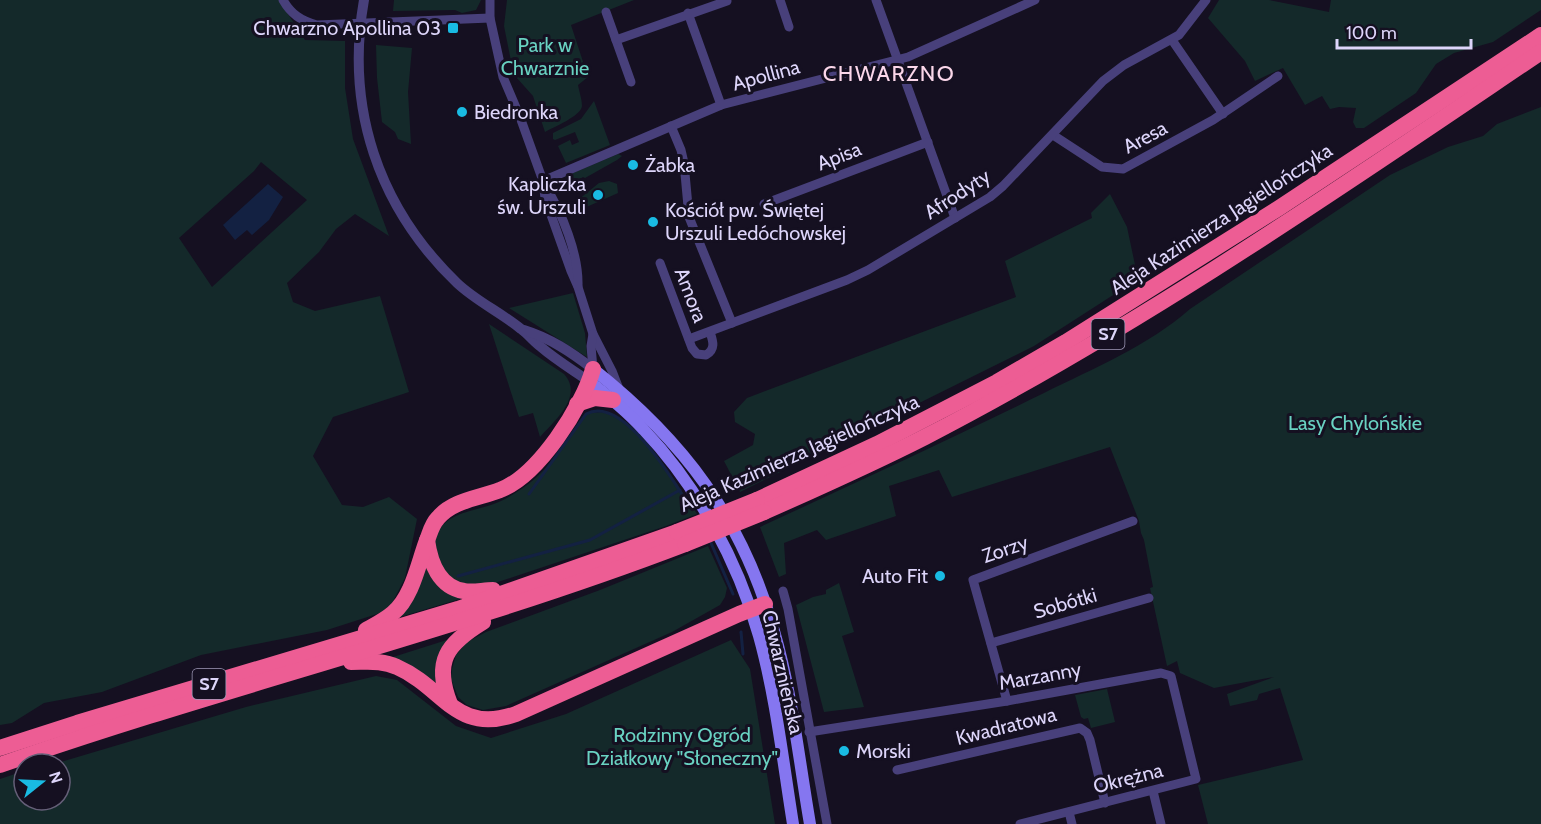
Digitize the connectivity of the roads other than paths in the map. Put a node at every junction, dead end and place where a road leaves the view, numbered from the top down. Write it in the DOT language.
graph roads {
  1 [pos="283,0"];
  2 [pos="364,0"];
  3 [pos="490,0"];
  4 [pos="780,0"];
  5 [pos="876,0"];
  6 [pos="1035,0"];
  7 [pos="1206,0"];
  8 [pos="727,1"];
  9 [pos="606,12"];
  10 [pos="688,13"];
  11 [pos="490,18"];
  12 [pos="360,24"];
  13 [pos="789,27"];
  14 [pos="1541,35"];
  15 [pos="616,40"];
  16 [pos="1172,40"];
  17 [pos="1541,52"];
  18 [pos="898,60"];
  19 [pos="1278,76"];
  20 [pos="1489,79"];
  21 [pos="631,82"];
  22 [pos="722,105"];
  23 [pos="1223,114"];
  24 [pos="671,126"];
  25 [pos="1053,135"];
  26 [pos="928,142"];
  27 [pos="543,182"];
  28 [pos="764,204"];
  29 [pos="955,218"];
  30 [pos="660,264"];
  31 [pos="732,323"];
  32 [pos="710,332"];
  33 [pos="593,334"];
  34 [pos="689,339"];
  35 [pos="591,375"];
  36 [pos="616,395"];
  37 [pos="577,404"];
  38 [pos="1133,521"];
  39 [pos="681,538"];
  40 [pos="428,540"];
  41 [pos="514,590"];
  42 [pos="783,591"];
  43 [pos="1149,598"];
  44 [pos="510,607"];
  45 [pos="758,607"];
  46 [pos="991,643"];
  47 [pos="342,644"];
  48 [pos="329,662"];
  49 [pos="1007,701"];
  50 [pos="450,704"];
  51 [pos="809,732"];
  52 [pos="0,748"];
  53 [pos="0,765"];
  54 [pos="897,770"];
  55 [pos="1196,779"];
  56 [pos="1153,791"];
  57 [pos="1105,803"];
  58 [pos="1069,812"];
  59 [pos="794,824"];
  60 [pos="810,824"];
  61 [pos="827,824"];
  62 [pos="1020,824"];
  63 [pos="1072,824"];
  64 [pos="1161,824"];
  1 -- 12 [label="street"];
  2 -- 12 [label="street, Chwarznieńska"];
  3 -- 11 [label="street, Chwarznieńska"];
  4 -- 13 [label="street"];
  5 -- 18 [label="street"];
  6 -- 18 [label="street, Apollina"];
  7 -- 16 [label="street, Afrodyty"];
  8 -- 10 [label="street"];
  9 -- 15 [label="street"];
  10 -- 15 [label="street"];
  10 -- 22 [label="street"];
  11 -- 12 [label="street"];
  11 -- 27 [label="street, Chwarznieńska"];
  12 -- 35 [label="street, Chwarznieńska"];
  14 -- 20 [label="highway, Aleja Kazimierza Jagiellończyka / S7"];
  15 -- 21 [label="street"];
  16 -- 23 [label="street"];
  16 -- 25 [label="street, Afrodyty"];
  17 -- 20 [label="highway, Aleja Kazimierza Jagiellończyka / S7"];
  18 -- 22 [label="street, Apollina"];
  18 -- 26 [label="street"];
  19 -- 23 [label="street, Aresa"];
  20 -- 39 [label="highway, Aleja Kazimierza Jagiellończyka / S7, bridge"];
  22 -- 24 [label="street, Apollina"];
  23 -- 25 [label="street, Aresa"];
  24 -- 27 [label="street, Apollina"];
  24 -- 31 [label="street"];
  25 -- 29 [label="street, Afrodyty"];
  26 -- 28 [label="street, Apisa"];
  26 -- 29 [label="street"];
  27 -- 33 [label="street, Chwarznieńska"];
  29 -- 31 [label="street, Afrodyty"];
  30 -- 34 [label="street, Amora"];
  31 -- 32 [label="street, Afrodyty"];
  32 -- 34 [label="street, Afrodyty"];
  32 -- 34 [label="street"];
  33 -- 35 [label="street, Chwarznieńska"];
  33 -- 36 [label="street, Chwarznieńska"];
  35 -- 36 [label="main road, Chwarznieńska"];
  35 -- 37 [label="highway"];
  36 -- 37 [label="highway"];
  36 -- 45 [label="main road, Chwarznieńska"];
  37 -- 40 [label="highway"];
  38 -- 46 [label="street, Zorzy"];
  39 -- 41 [label="highway, Aleja Kazimierza Jagiellończyka / S7"];
  39 -- 44 [label="highway, Aleja Kazimierza Jagiellończyka / S7"];
  40 -- 41 [label="highway"];
  40 -- 47 [label="highway"];
  41 -- 47 [label="highway, Aleja Kazimierza Jagiellończyka / S7"];
  42 -- 51 [label="street, Chwarznieńska"];
  43 -- 46 [label="street, Sobótki"];
  44 -- 48 [label="highway, Aleja Kazimierza Jagiellończyka / S7"];
  44 -- 50 [label="highway"];
  45 -- 50 [label="highway"];
  45 -- 59 [label="main road, Chwarznieńska"];
  45 -- 60 [label="main road, Chwarznieńska"];
  46 -- 49 [label="street, Zorzy"];
  47 -- 52 [label="highway, Aleja Kazimierza Jagiellończyka / S7"];
  48 -- 50 [label="highway"];
  48 -- 53 [label="highway, Aleja Kazimierza Jagiellończyka / S7"];
  49 -- 51 [label="street, Marzanny"];
  49 -- 55 [label="street, Marzanny"];
  51 -- 61 [label="street, Chwarznieńska"];
  54 -- 57 [label="street, Kwadratowa"];
  55 -- 56 [label="street, Okrężna"];
  56 -- 57 [label="street, Okrężna"];
  56 -- 64 [label="street"];
  57 -- 58 [label="street, Okrężna"];
  58 -- 62 [label="street, Okrężna"];
  58 -- 63 [label="street"];
}
